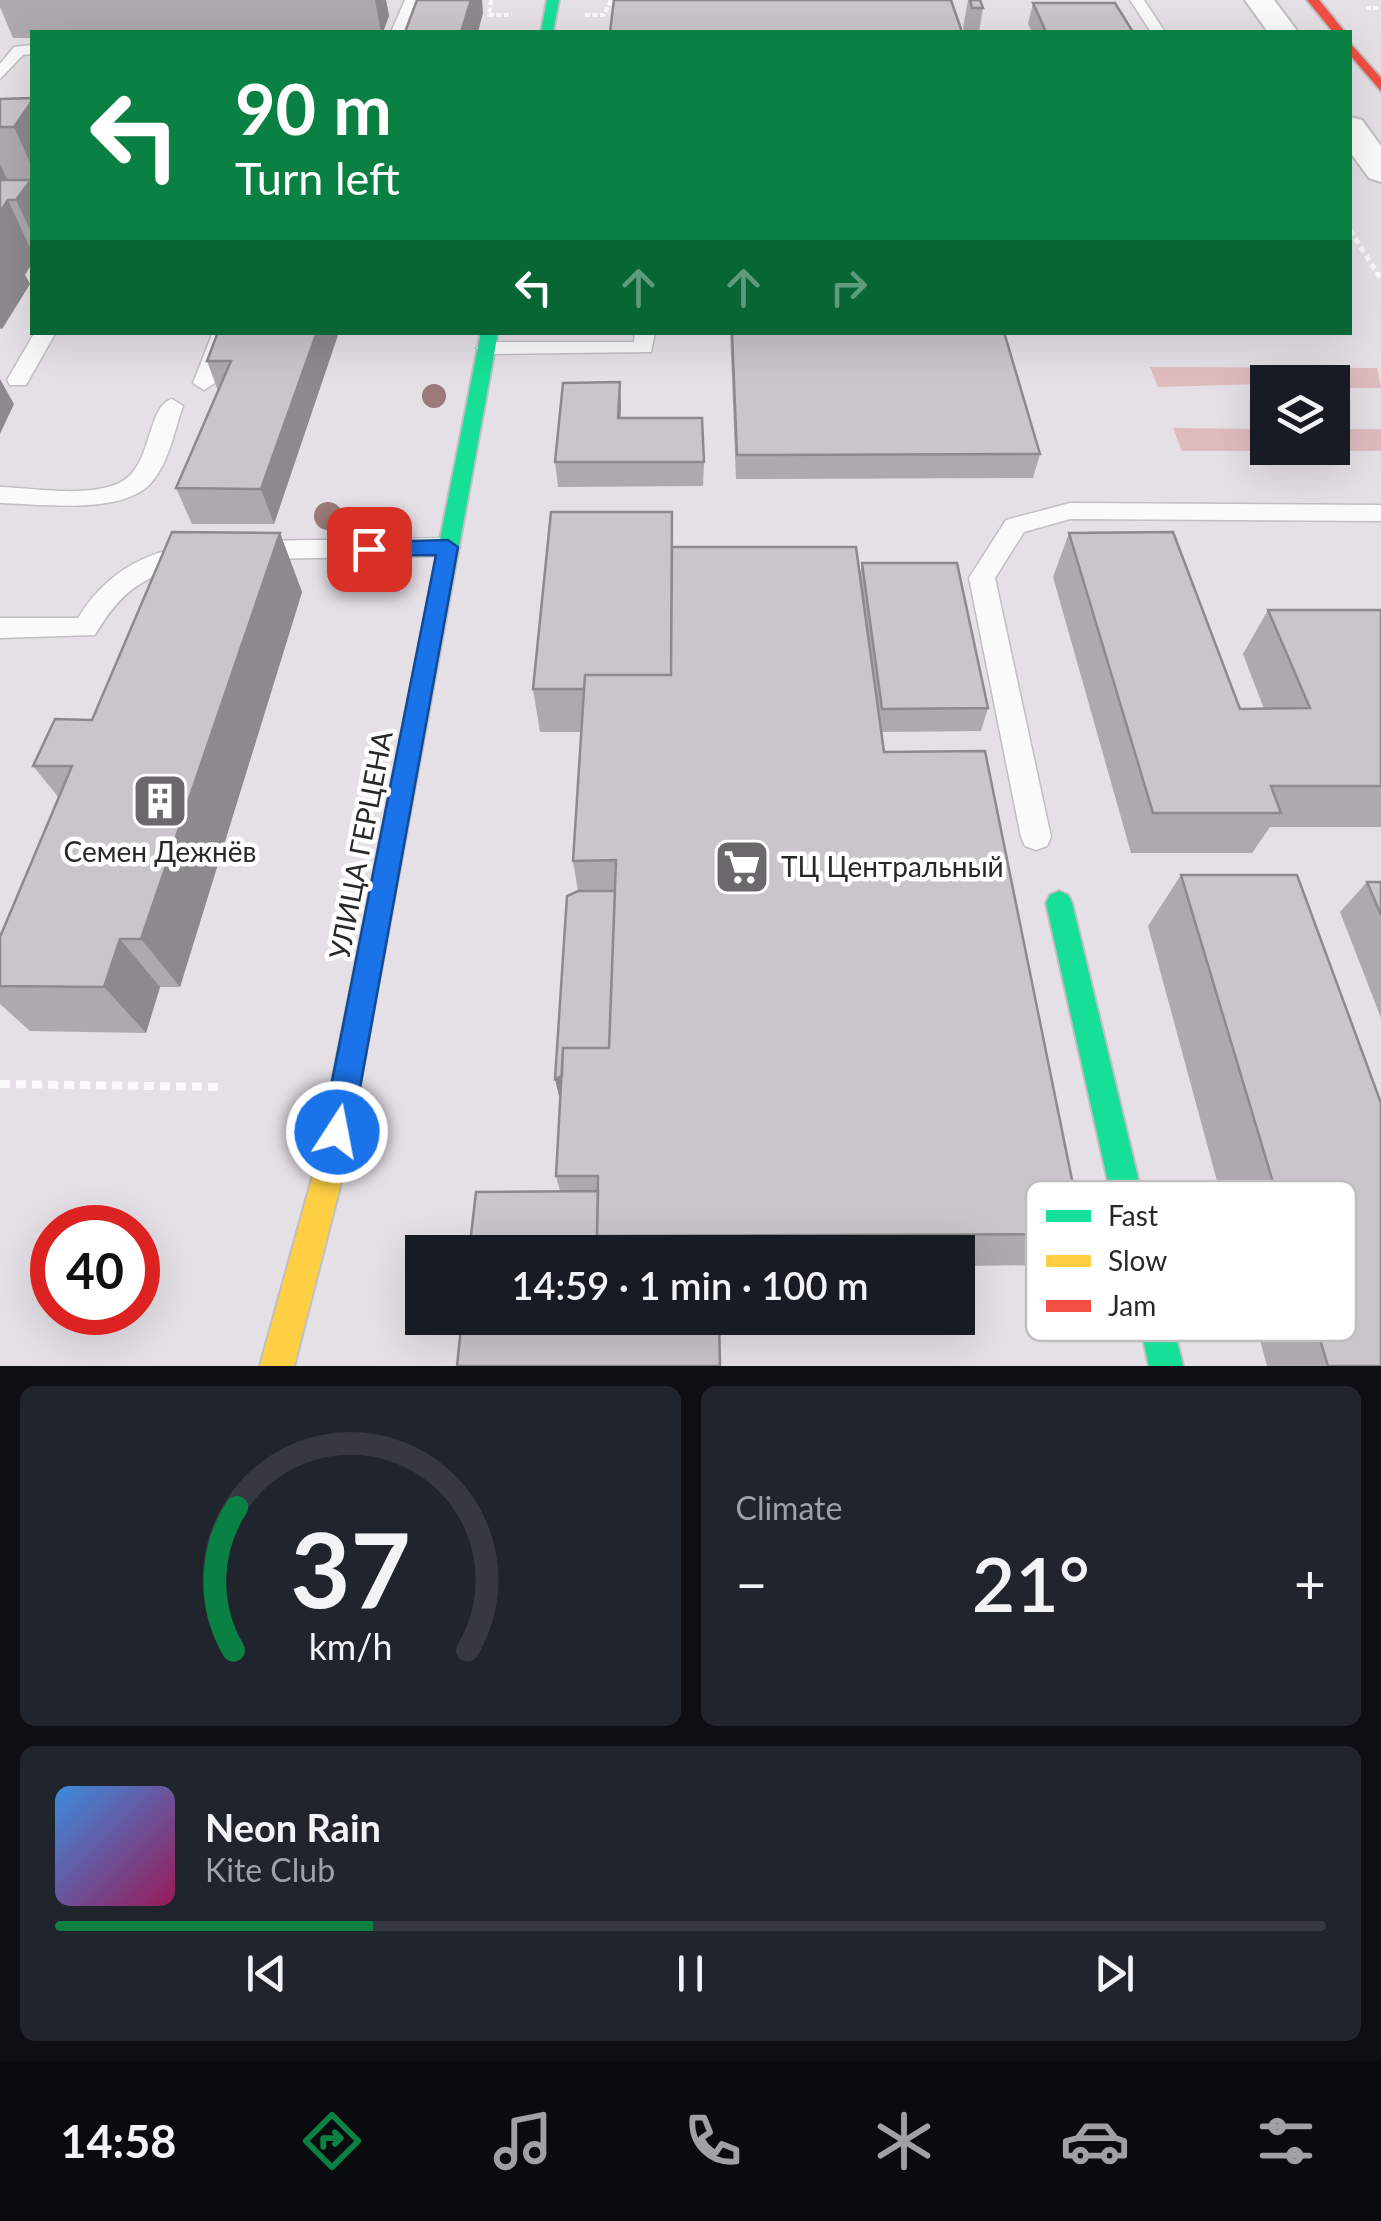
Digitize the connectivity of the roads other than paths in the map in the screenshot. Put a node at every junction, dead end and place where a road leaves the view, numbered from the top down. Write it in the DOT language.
graph roads {
  1 [pos="412,0"];
  2 [pos="553,0"];
  3 [pos="1137,0"];
  4 [pos="1259,0"];
  5 [pos="1313,0"];
  6 [pos="399,30"];
  7 [pos="547,30"];
  8 [pos="1157,30"];
  9 [pos="1281,30"];
  10 [pos="1337,30"];
  11 [pos="30,50"];
  12 [pos="1352,50"];
  13 [pos="0,74"];
  14 [pos="1381,87"];
  15 [pos="1352,131"];
  16 [pos="1381,171"];
  17 [pos="44,335"];
  18 [pos="223,335"];
  19 [pos="645,335"];
  20 [pos="489,340"];
  21 [pos="18,380"];
  22 [pos="204,383"];
  23 [pos="172,406"];
  24 [pos="0,495"];
  25 [pos="1381,514"];
  26 [pos="448,547"];
  27 [pos="0,628"];
  28 [pos="1036,837"];
  29 [pos="1059,904"];
  30 [pos="1123,1181"];
  31 [pos="306,1269"];
  32 [pos="1160,1341"];
  33 [pos="277,1366"];
  34 [pos="294,1366"];
  35 [pos="1166,1366"];
  1 -- 6 [label="lane"];
  2 -- 7 [label="street"];
  3 -- 8 [label="lane"];
  4 -- 9 [label="street"];
  5 -- 10 [label="street"];
  11 -- 13 [label="lane"];
  12 -- 14 [label="street"];
  15 -- 16 [label="street"];
  17 -- 21 [label="lane"];
  18 -- 22 [label="lane"];
  19 -- 20 [label="lane"];
  20 -- 26 [label="street, УЛИЦА ГЕРЦЕНА"];
  23 -- 24 [label="lane"];
  25 -- 28 [label="lane"];
  26 -- 27 [label="lane"];
  26 -- 31 [label="street, УЛИЦА ГЕРЦЕНА"];
  29 -- 30 [label="street"];
  31 -- 33 [label="street, УЛИЦА ГЕРЦЕНА"];
  31 -- 34 [label="street"];
  32 -- 35 [label="street"];
}
